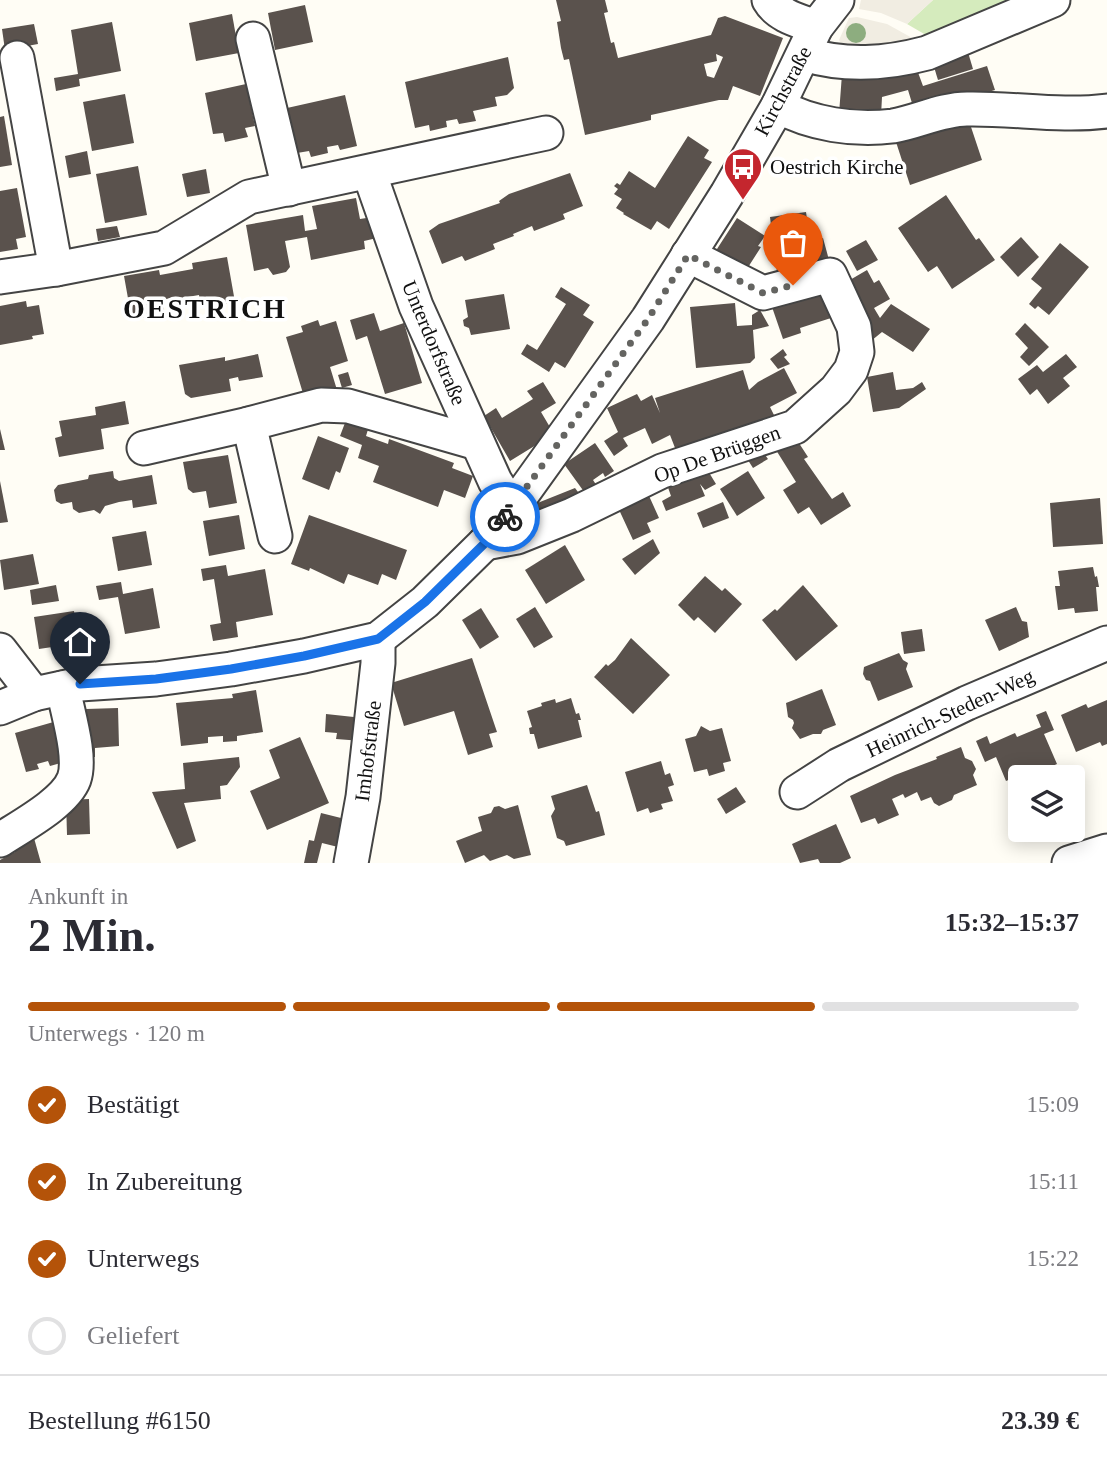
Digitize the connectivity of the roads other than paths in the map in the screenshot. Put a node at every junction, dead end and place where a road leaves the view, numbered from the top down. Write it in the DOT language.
graph roads {
  1 [pos="769,0"];
  2 [pos="836,0"];
  3 [pos="1053,0"];
  4 [pos="253,39"];
  5 [pos="810,40"];
  6 [pos="17,58"];
  7 [pos="778,106"];
  8 [pos="1107,111"];
  9 [pos="546,133"];
  10 [pos="369,172"];
  11 [pos="289,189"];
  12 [pos="688,255"];
  13 [pos="57,269"];
  14 [pos="0,277"];
  15 [pos="249,424"];
  16 [pos="477,443"];
  17 [pos="144,448"];
  18 [pos="512,508"];
  19 [pos="275,536"];
  20 [pos="485,543"];
  21 [pos="378,639"];
  22 [pos="1107,643"];
  23 [pos="0,650"];
  24 [pos="49,691"];
  25 [pos="0,708"];
  26 [pos="797,792"];
  27 [pos="3,829"];
  28 [pos="1107,850"];
  29 [pos="351,863"];
  30 [pos="1069,863"];
  1 -- 5 [label="street"];
  2 -- 5 [label="street, Kirchstraße"];
  3 -- 5 [label="street"];
  4 -- 11 [label="street"];
  5 -- 7 [label="street, Kirchstraße"];
  6 -- 13 [label="street"];
  7 -- 8 [label="street"];
  7 -- 12 [label="street, Kirchstraße"];
  9 -- 10 [label="street"];
  10 -- 11 [label="street"];
  10 -- 16 [label="street, Unterdorfstraße"];
  11 -- 13 [label="street"];
  12 -- 18 [label="street, Kirchstraße"];
  12 -- 20 [label="street, Op De Brüggen"];
  13 -- 14 [label="street"];
  15 -- 16 [label="street"];
  15 -- 17 [label="street"];
  15 -- 19 [label="street"];
  16 -- 18 [label="street, Unterdorfstraße"];
  18 -- 20 [label="street, Kirchstraße"];
  20 -- 21 [label="street, Kirchstraße"];
  21 -- 24 [label="street, Kirchstraße"];
  21 -- 29 [label="street, Imhofstraße"];
  22 -- 26 [label="street, Heinrich-Steden-Weg"];
  23 -- 24 [label="street"];
  24 -- 25 [label="street, Kirchstraße"];
  24 -- 27 [label="street"];
  28 -- 30 [label="street"];
}
